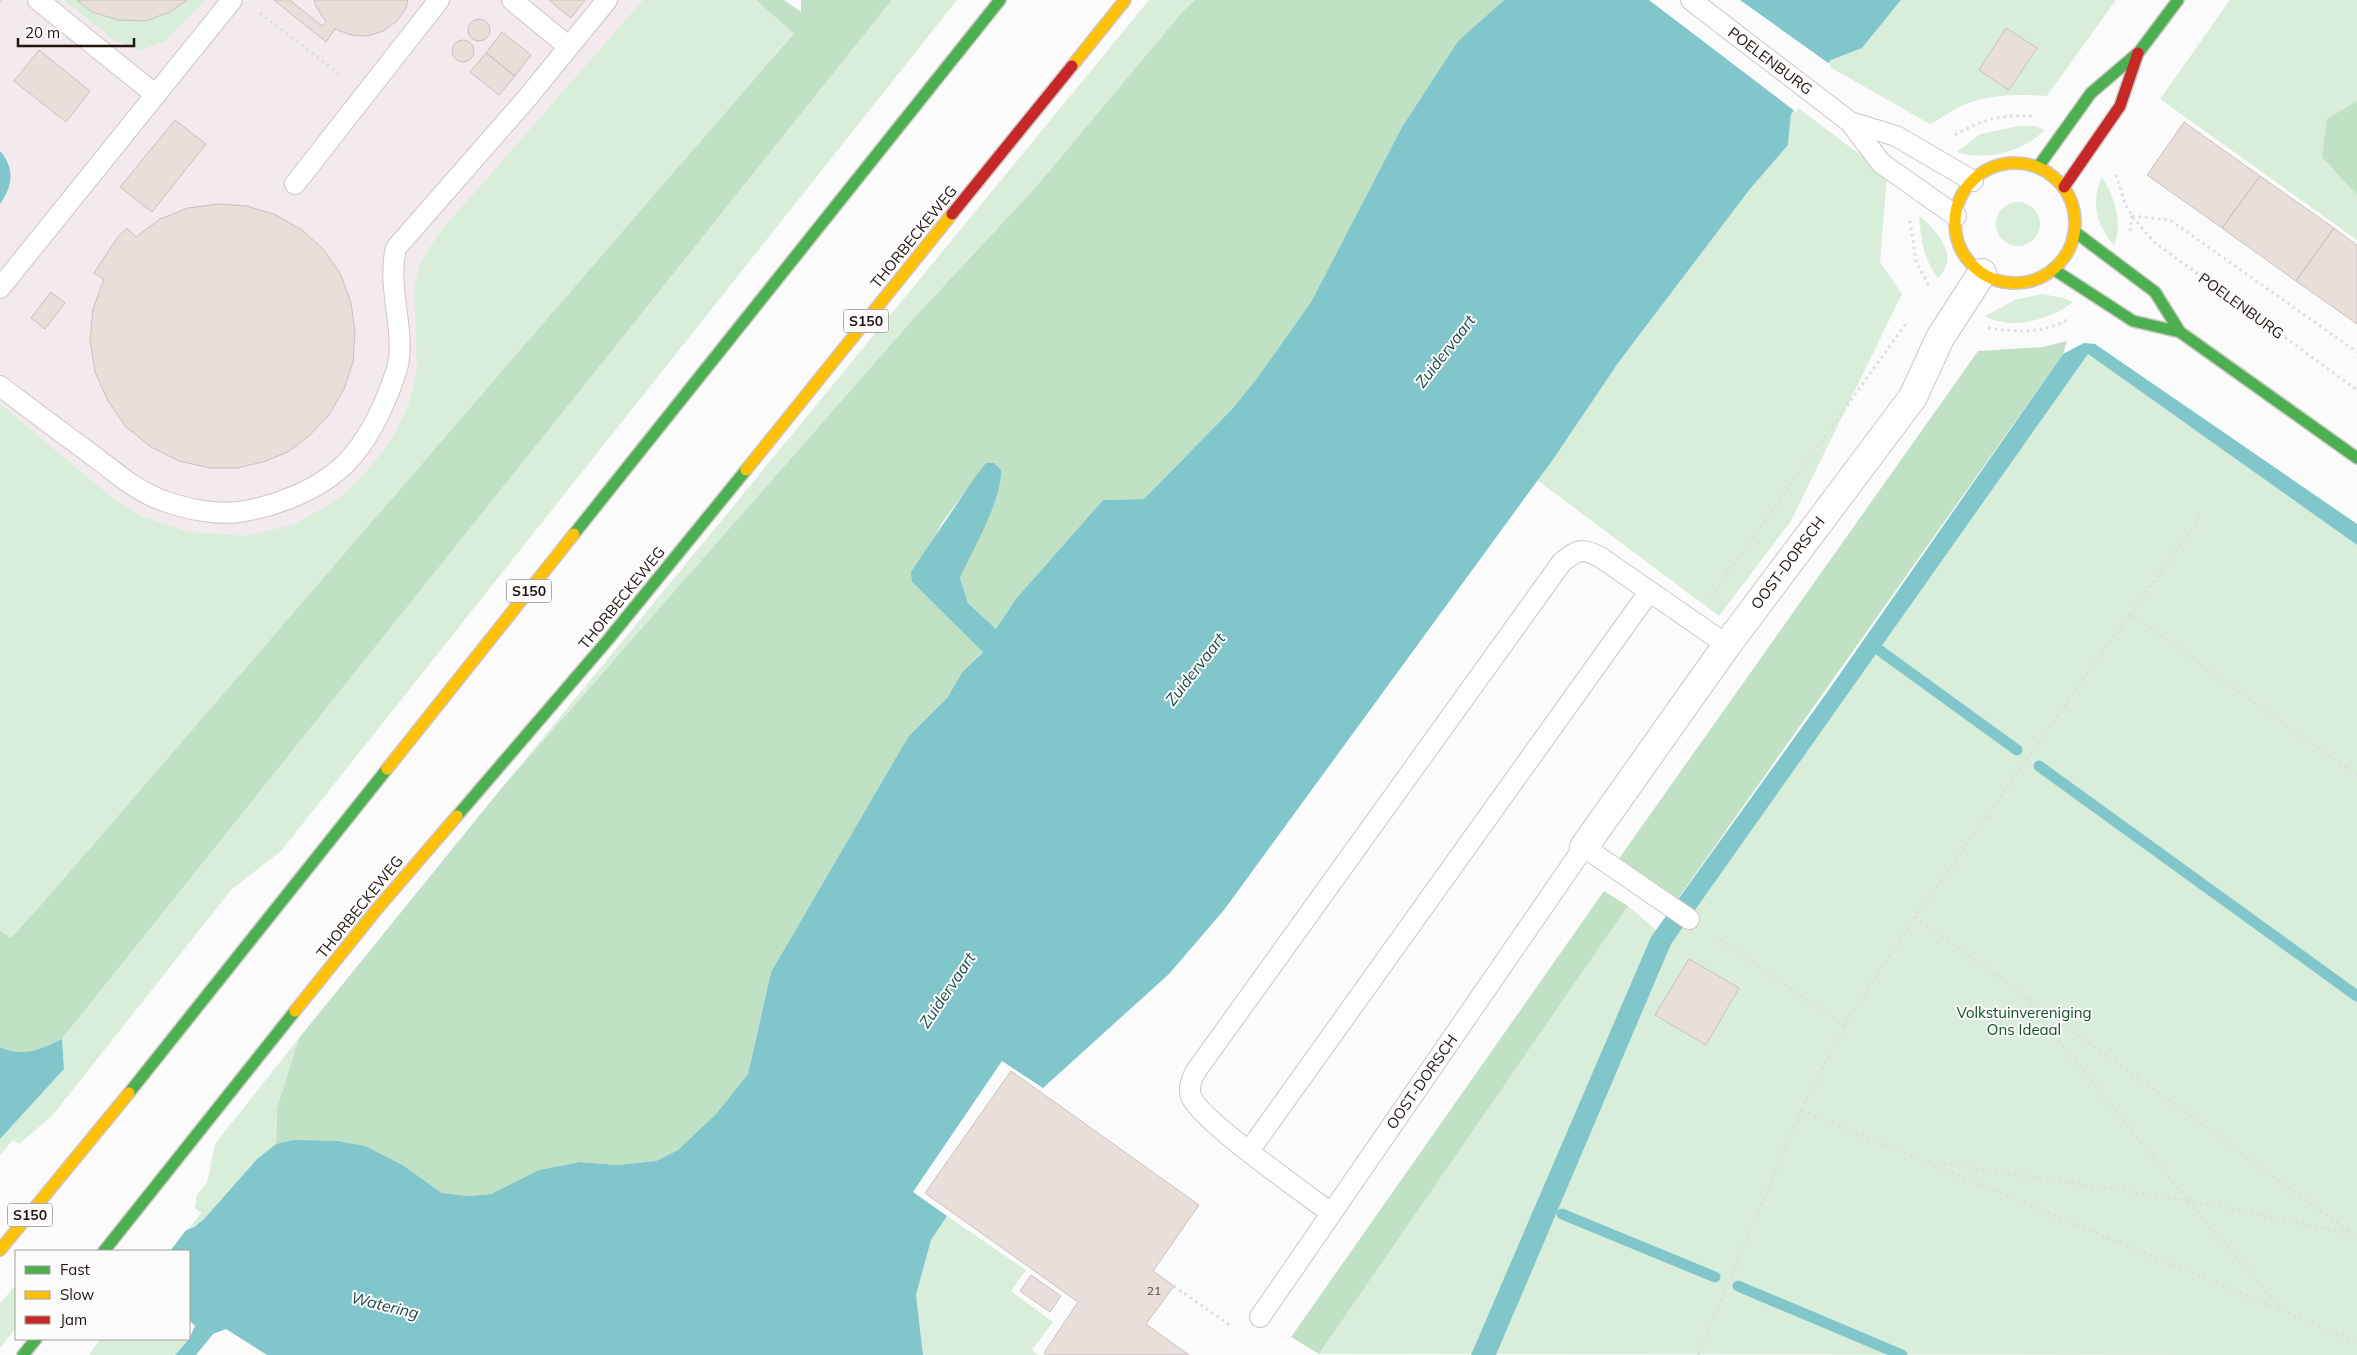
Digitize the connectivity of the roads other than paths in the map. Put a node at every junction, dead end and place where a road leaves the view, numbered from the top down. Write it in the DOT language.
graph roads {
  1 [pos="38,0"];
  2 [pos="232,0"];
  3 [pos="439,0"];
  4 [pos="512,0"];
  5 [pos="607,0"];
  6 [pos="1000,0"];
  7 [pos="1125,0"];
  8 [pos="1691,0"];
  9 [pos="2178,0"];
  10 [pos="569,47"];
  11 [pos="2139,52"];
  12 [pos="156,96"];
  13 [pos="1850,122"];
  14 [pos="2038,168"];
  15 [pos="1973,181"];
  16 [pos="295,184"];
  17 [pos="2064,188"];
  18 [pos="1956,216"];
  19 [pos="2075,232"];
  20 [pos="2054,269"];
  21 [pos="1982,273"];
  22 [pos="0,288"];
  23 [pos="2180,332"];
  24 [pos="0,386"];
  25 [pos="2357,458"];
  26 [pos="1649,592"];
  27 [pos="1727,645"];
  28 [pos="1584,847"];
  29 [pos="1689,919"];
  30 [pos="1249,1152"];
  31 [pos="1332,1213"];
  32 [pos="1,1249"];
  33 [pos="105,1250"];
  34 [pos="1260,1317"];
  35 [pos="35,1340"];
  36 [pos="23,1355"];
  1 -- 12 [label="lane"];
  2 -- 12 [label="lane"];
  3 -- 16 [label="lane"];
  4 -- 10 [label="lane"];
  5 -- 10 [label="lane"];
  6 -- 32 [label="main road, S150"];
  7 -- 33 [label="main road, THORBECKEWEG / S150"];
  8 -- 13 [label="lane, POELENBURG"];
  9 -- 11 [label="main road"];
  10 -- 24 [label="lane"];
  11 -- 14 [label="main road"];
  11 -- 17 [label="main road"];
  12 -- 22 [label="lane"];
  13 -- 15 [label="lane, POELENBURG"];
  13 -- 18 [label="lane, POELENBURG"];
  14 -- 15 [label="main road"];
  14 -- 17 [label="main road"];
  15 -- 18 [label="main road"];
  17 -- 19 [label="main road"];
  18 -- 21 [label="main road"];
  19 -- 20 [label="main road"];
  19 -- 23 [label="main road"];
  20 -- 21 [label="main road"];
  20 -- 23 [label="main road"];
  21 -- 27 [label="street, OOST-DORSCH"];
  23 -- 25 [label="main road"];
  26 -- 27 [label="lane"];
  26 -- 30 [label="lane"];
  26 -- 30 [label="lane"];
  27 -- 28 [label="street, OOST-DORSCH"];
  28 -- 29 [label="lane"];
  28 -- 31 [label="lane, OOST-DORSCH"];
  30 -- 31 [label="lane"];
  31 -- 34 [label="lane, OOST-DORSCH"];
  35 -- 36 [label="main road"];
}
